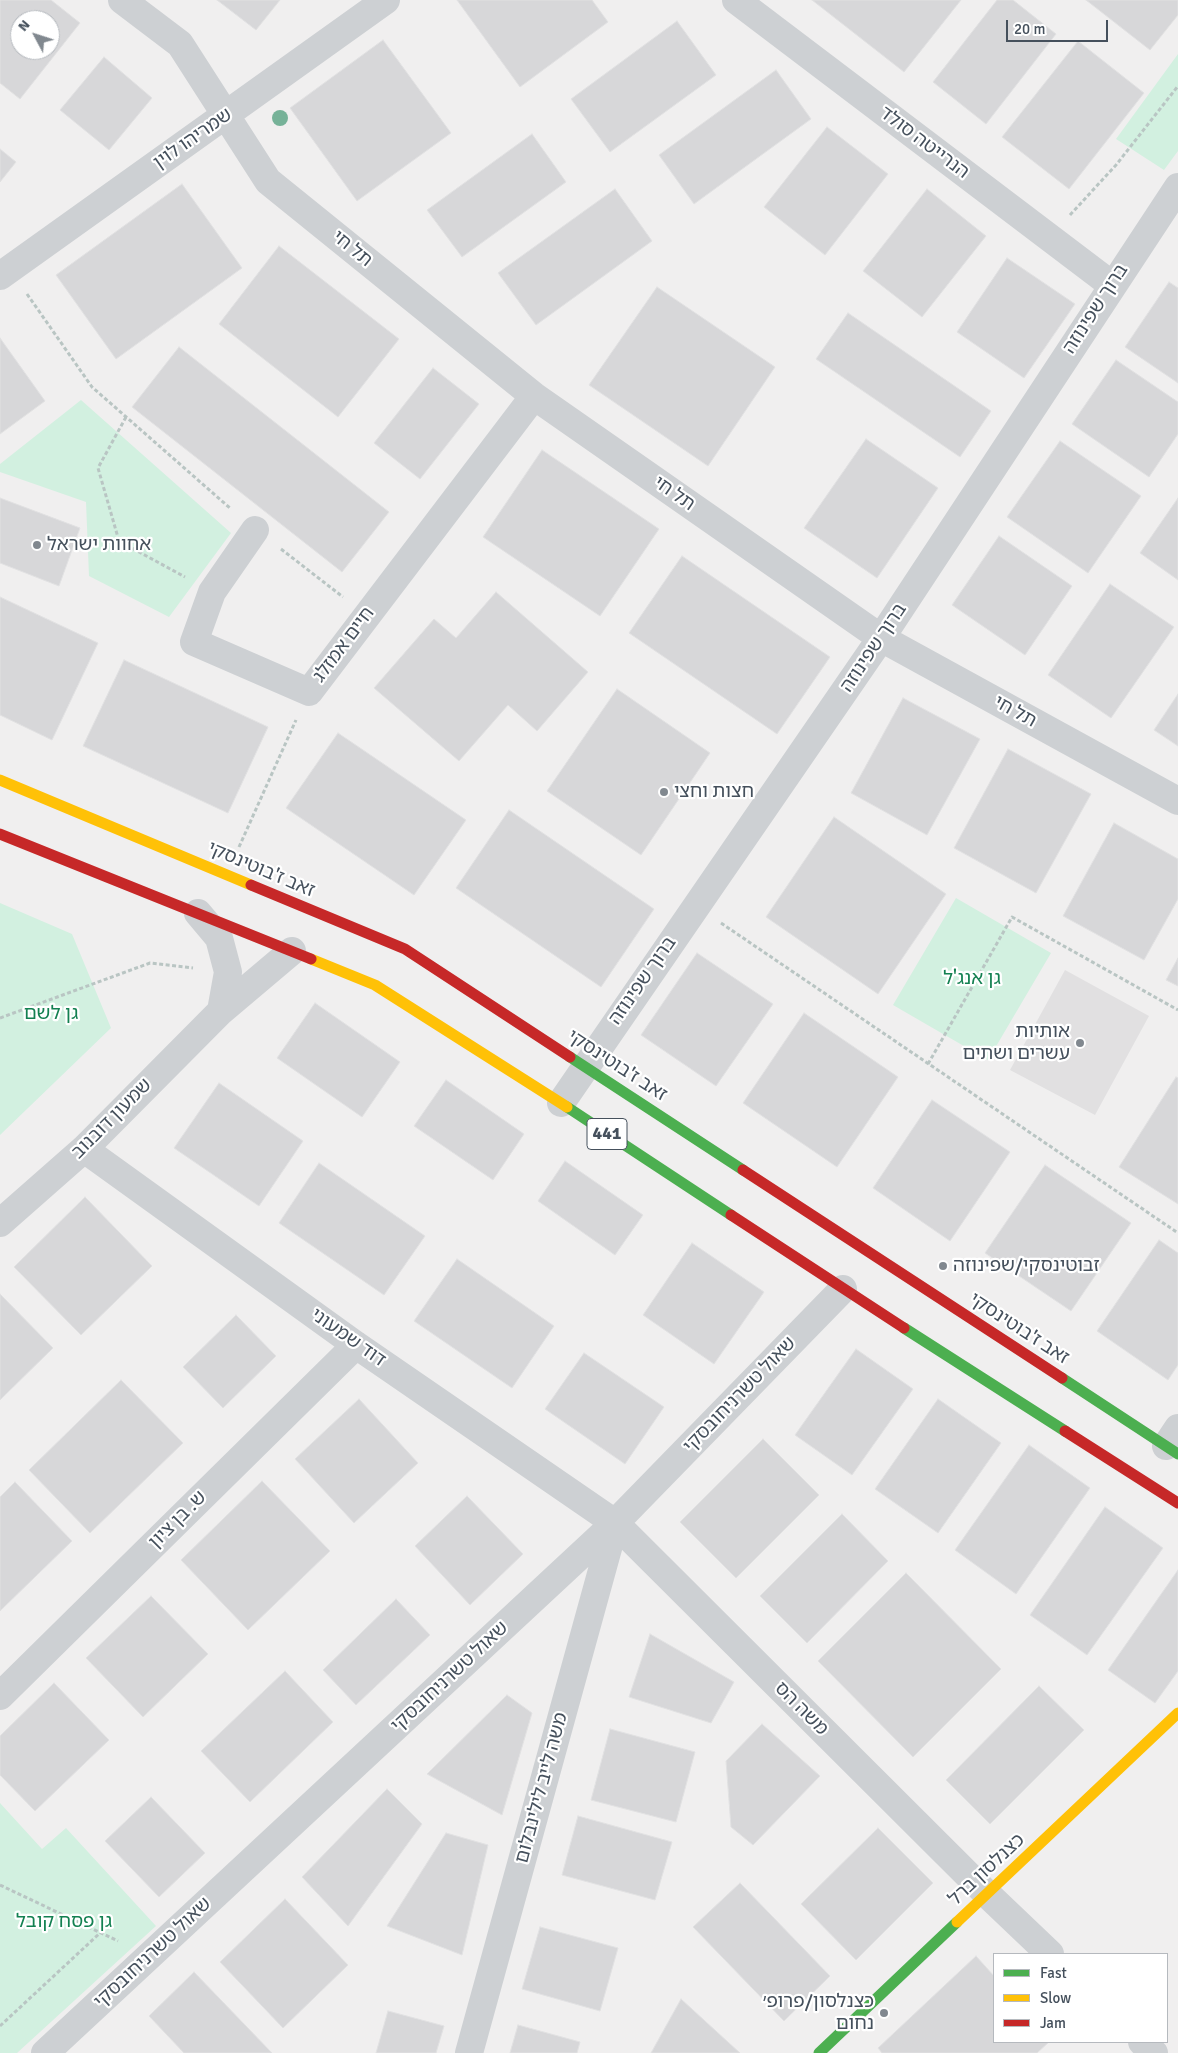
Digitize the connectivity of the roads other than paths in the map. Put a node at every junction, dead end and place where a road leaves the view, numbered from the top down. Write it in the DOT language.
graph roads {
  1 [pos="122,0"];
  2 [pos="386,0"];
  3 [pos="736,0"];
  4 [pos="225,116"];
  5 [pos="1178,187"];
  6 [pos="5,272"];
  7 [pos="1112,285"];
  8 [pos="534,396"];
  9 [pos="255,530"];
  10 [pos="881,638"];
  11 [pos="0,780"];
  12 [pos="1178,801"];
  13 [pos="0,834"];
  14 [pos="198,913"];
  15 [pos="292,951"];
  16 [pos="221,1011"];
  17 [pos="585,1066"];
  18 [pos="561,1103"];
  19 [pos="84,1148"];
  20 [pos="0,1223"];
  21 [pos="843,1288"];
  22 [pos="356,1345"];
  23 [pos="1174,1443"];
  24 [pos="1178,1503"];
  25 [pos="615,1524"];
  26 [pos="0,1696"];
  27 [pos="1178,1713"];
  28 [pos="987,1894"];
  29 [pos="1049,1953"];
  30 [pos="1143,2043"];
  31 [pos="45,2053"];
  32 [pos="469,2053"];
  33 [pos="819,2053"];
  34 [pos="1154,2053"];
  1 -- 4 [label="street, תל חי"];
  2 -- 4 [label="street, שמריהו לוין"];
  3 -- 7 [label="street, הנרייטה סולד"];
  4 -- 6 [label="street, שמריהו לוין"];
  4 -- 8 [label="street, תל חי"];
  5 -- 7 [label="street, ברוך שפינוזה"];
  7 -- 10 [label="street, ברוך שפינוזה"];
  8 -- 9 [label="street, חיים אמזלג"];
  8 -- 10 [label="street, תל חי"];
  10 -- 12 [label="street, תל חי"];
  10 -- 17 [label="street, ברוך שפינוזה"];
  11 -- 17 [label="main road, זאב ז'בוטינסקי / 441"];
  13 -- 14 [label="main road, 441"];
  14 -- 15 [label="main road, 441"];
  14 -- 16 [label="street"];
  15 -- 16 [label="street, שמעון דובנוב"];
  15 -- 18 [label="main road, 441"];
  16 -- 19 [label="street, שמעון דובנוב"];
  17 -- 18 [label="street, ברוך שפינוזה"];
  17 -- 23 [label="main road, זאב ז'בוטינסקי / 441"];
  18 -- 21 [label="main road, 441"];
  19 -- 20 [label="street, שמעון דובנוב"];
  19 -- 22 [label="street, דוד שמעוני"];
  21 -- 24 [label="main road, 441"];
  21 -- 25 [label="street, שאול טשרניחובסקי"];
  22 -- 25 [label="street, דוד שמעוני"];
  22 -- 26 [label="street, ש. בן ציון"];
  25 -- 28 [label="street, משה הס"];
  25 -- 31 [label="street, שאול טשרניחובסקי"];
  25 -- 32 [label="street, משה לייב לילינבלום"];
  27 -- 28 [label="main road, כצנלסון ברל"];
  28 -- 29 [label="street, משה הס"];
  28 -- 33 [label="main road, כצנלסון ברל"];
  30 -- 34 [label="street"];
}
